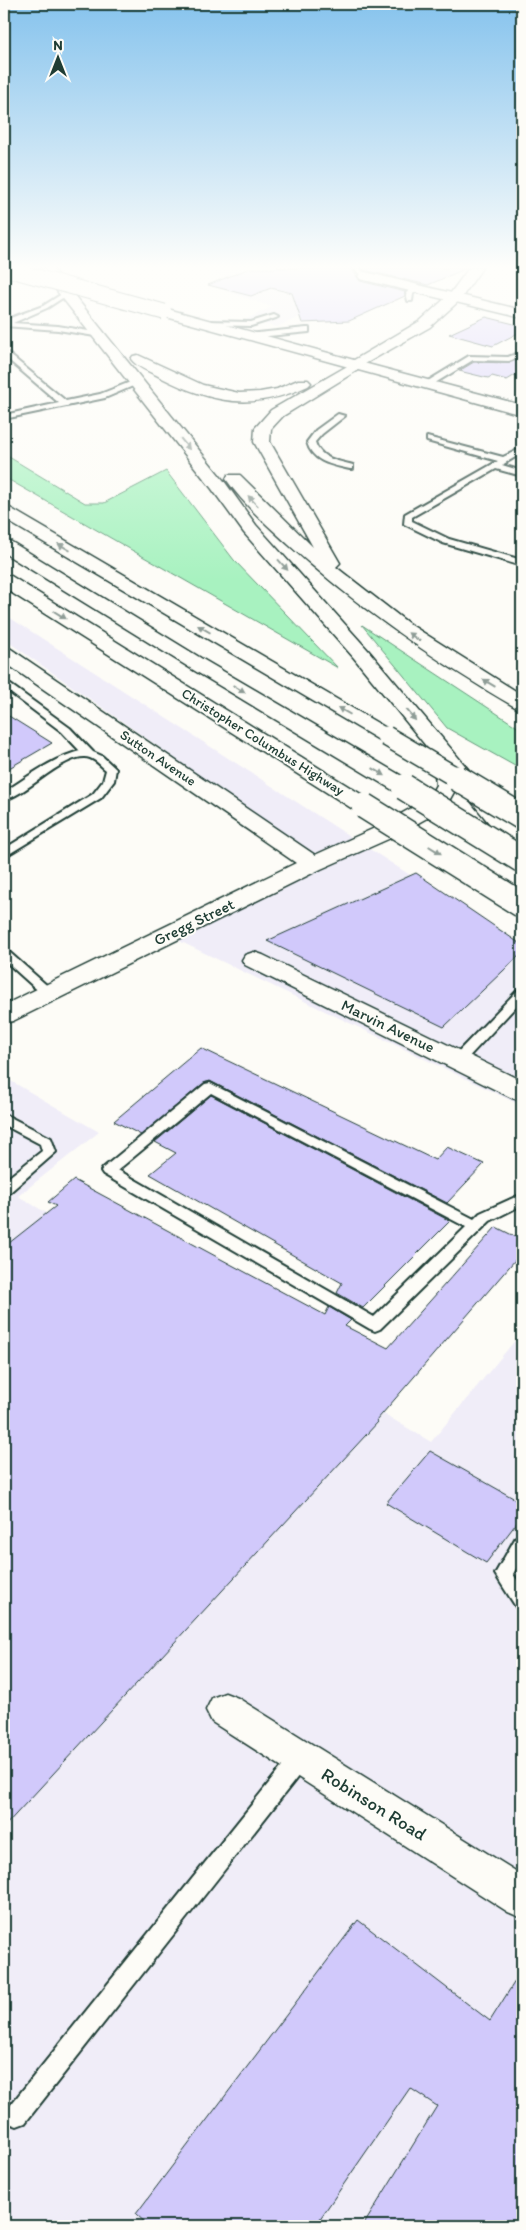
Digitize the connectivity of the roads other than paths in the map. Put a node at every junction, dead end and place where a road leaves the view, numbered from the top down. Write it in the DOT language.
graph roads {
  1 [pos="28,372"];
  2 [pos="127,372"];
  3 [pos="148,372"];
  4 [pos="161,372"];
  5 [pos="329,372"];
  6 [pos="336,372"];
  7 [pos="382,372"];
  8 [pos="447,372"];
  9 [pos="136,383"];
  10 [pos="426,384"];
  11 [pos="161,389"];
  12 [pos="66,404"];
  13 [pos="522,410"];
  14 [pos="341,416"];
  15 [pos="4,417"];
  16 [pos="430,439"];
  17 [pos="522,450"];
  18 [pos="504,460"];
  19 [pos="494,466"];
  20 [pos="350,467"];
  21 [pos="226,470"];
  22 [pos="522,474"];
  23 [pos="4,512"];
  24 [pos="4,545"];
  25 [pos="522,564"];
  26 [pos="4,567"];
  27 [pos="4,580"];
  28 [pos="343,584"];
  29 [pos="4,653"];
  30 [pos="197,664"];
  31 [pos="4,683"];
  32 [pos="522,703"];
  33 [pos="89,754"];
  34 [pos="444,755"];
  35 [pos="4,797"];
  36 [pos="522,818"];
  37 [pos="385,832"];
  38 [pos="517,846"];
  39 [pos="4,854"];
  40 [pos="522,860"];
  41 [pos="313,864"];
  42 [pos="522,905"];
  43 [pos="4,954"];
  44 [pos="254,960"];
  45 [pos="48,993"];
  46 [pos="522,993"];
  47 [pos="4,1014"];
  48 [pos="458,1060"];
  49 [pos="522,1092"];
  50 [pos="4,1119"];
  51 [pos="5,1187"];
  52 [pos="522,1200"];
  53 [pos="476,1226"];
  54 [pos="522,1542"];
  55 [pos="522,1602"];
  56 [pos="225,1710"];
  57 [pos="301,1758"];
  58 [pos="522,1898"];
  59 [pos="17,2115"];
  1 -- 12 [label="lane"];
  2 -- 9 [label="main road"];
  3 -- 11 [label="main road"];
  4 -- 5 [label="main road"];
  6 -- 28 [label="main road"];
  7 -- 10 [label="main road"];
  8 -- 10 [label="lane"];
  9 -- 12 [label="lane"];
  9 -- 34 [label="main road, one-way"];
  10 -- 13 [label="main road"];
  12 -- 15 [label="lane"];
  14 -- 20 [label="lane"];
  16 -- 18 [label="lane"];
  17 -- 18 [label="lane"];
  18 -- 19 [label="lane"];
  19 -- 22 [label="lane"];
  19 -- 25 [label="lane"];
  28 -- 21 [label="main road, one-way"];
  36 -- 23 [label="main road, one-way, bridge"];
  24 -- 30 [label="main road, Christopher Columbus Highway"];
  26 -- 30 [label="main road"];
  27 -- 42 [label="main road, Christopher Columbus Highway, one-way, bridge"];
  32 -- 28 [label="main road, one-way"];
  29 -- 41 [label="main road, Sutton Avenue"];
  30 -- 40 [label="main road, Christopher Columbus Highway, one-way, bridge"];
  31 -- 33 [label="lane"];
  33 -- 35 [label="lane"];
  33 -- 39 [label="lane"];
  34 -- 37 [label="main road, Gregg Street"];
  34 -- 38 [label="main road"];
  37 -- 38 [label="main road, Gregg Street"];
  37 -- 41 [label="main road, Gregg Street"];
  41 -- 45 [label="main road, Gregg Street"];
  43 -- 45 [label="lane"];
  44 -- 48 [label="main road, Marvin Avenue"];
  45 -- 47 [label="main road, Gregg Street"];
  46 -- 48 [label="lane"];
  48 -- 49 [label="main road, Marvin Avenue"];
  50 -- 51 [label="lane"];
  52 -- 53 [label="lane"];
  53 -- 53 [label="lane"];
  54 -- 55 [label="lane"];
  56 -- 57 [label="main road, Robinson Road"];
  57 -- 58 [label="main road, Robinson Road"];
  57 -- 59 [label="lane"];
}
